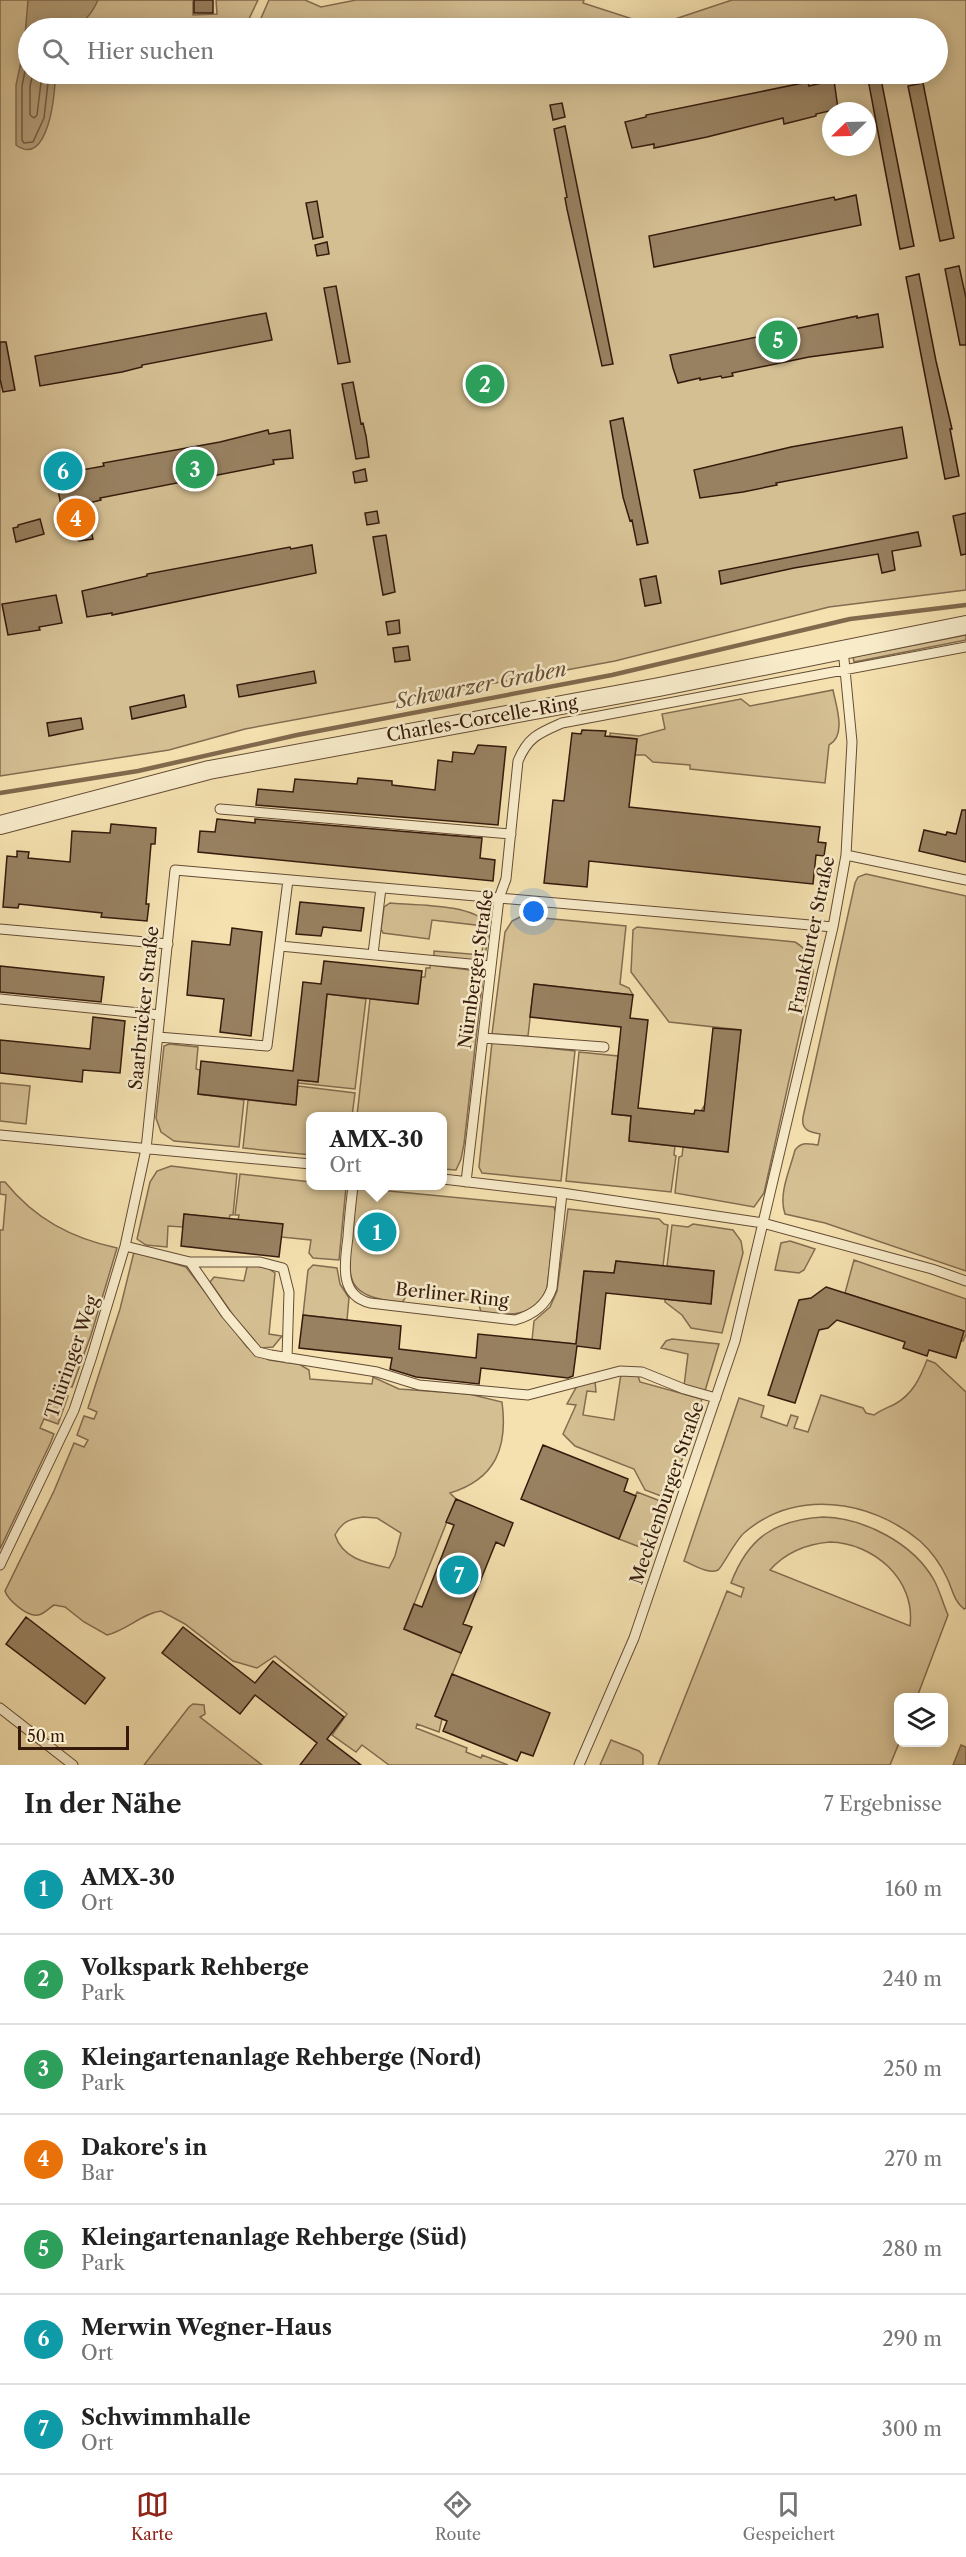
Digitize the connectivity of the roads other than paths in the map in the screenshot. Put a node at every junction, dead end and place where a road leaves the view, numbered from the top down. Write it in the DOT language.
graph roads {
  1 [pos="966,625"];
  2 [pos="966,647"];
  3 [pos="843,649"];
  4 [pos="843,671"];
  5 [pos="220,809"];
  6 [pos="0,825"];
  7 [pos="511,834"];
  8 [pos="846,855"];
  9 [pos="288,880"];
  10 [pos="966,880"];
  11 [pos="381,888"];
  12 [pos="499,898"];
  13 [pos="834,927"];
  14 [pos="0,929"];
  15 [pos="168,944"];
  16 [pos="280,946"];
  17 [pos="373,954"];
  18 [pos="491,966"];
  19 [pos="0,999"];
  20 [pos="160,1015"];
  21 [pos="158,1037"];
  22 [pos="483,1038"];
  23 [pos="604,1047"];
  24 [pos="0,1135"];
  25 [pos="146,1149"];
  26 [pos="306,1164"];
  27 [pos="447,1180"];
  28 [pos="466,1182"];
  29 [pos="352,1190"];
  30 [pos="562,1193"];
  31 [pos="763,1223"];
  32 [pos="125,1246"];
  33 [pos="190,1262"];
  34 [pos="966,1281"];
  35 [pos="287,1358"];
  36 [pos="716,1398"];
  37 [pos="0,1565"];
  38 [pos="0,1708"];
  39 [pos="73,1765"];
  40 [pos="579,1765"];
  1 -- 3 [label="street, Charles-Corcelle-Ring"];
  2 -- 4 [label="lane"];
  3 -- 4 [label="lane, Frankfurter Straße"];
  3 -- 6 [label="street, Charles-Corcelle-Ring"];
  4 -- 7 [label="lane, Nürnberger Straße"];
  4 -- 8 [label="lane, Frankfurter Straße"];
  5 -- 7 [label="lane"];
  7 -- 12 [label="lane, Nürnberger Straße"];
  8 -- 10 [label="lane"];
  8 -- 13 [label="lane, Frankfurter Straße"];
  9 -- 11 [label="lane"];
  9 -- 15 [label="lane, Saarbrücker Straße"];
  9 -- 16 [label="lane"];
  11 -- 12 [label="lane"];
  11 -- 17 [label="lane"];
  12 -- 13 [label="lane"];
  12 -- 18 [label="lane, Nürnberger Straße"];
  13 -- 31 [label="lane, Frankfurter Straße"];
  14 -- 15 [label="lane"];
  15 -- 20 [label="lane, Saarbrücker Straße"];
  16 -- 17 [label="lane"];
  16 -- 21 [label="lane"];
  17 -- 18 [label="lane"];
  18 -- 22 [label="lane, Nürnberger Straße"];
  19 -- 20 [label="lane"];
  20 -- 21 [label="lane, Saarbrücker Straße"];
  21 -- 25 [label="lane, Saarbrücker Straße"];
  22 -- 23 [label="lane"];
  22 -- 28 [label="lane, Nürnberger Straße"];
  24 -- 25 [label="lane"];
  25 -- 26 [label="lane"];
  25 -- 32 [label="lane, Thüringer Weg"];
  27 -- 28 [label="lane"];
  28 -- 30 [label="lane"];
  29 -- 30 [label="lane, Berliner Ring"];
  30 -- 31 [label="lane"];
  31 -- 34 [label="lane"];
  31 -- 36 [label="lane, Mecklenburger Straße"];
  32 -- 33 [label="lane"];
  32 -- 37 [label="lane, Thüringer Weg"];
  33 -- 35 [label="lane"];
  33 -- 35 [label="lane"];
  35 -- 36 [label="lane"];
  36 -- 40 [label="lane, Mecklenburger Straße"];
  38 -- 39 [label="lane"];
}
